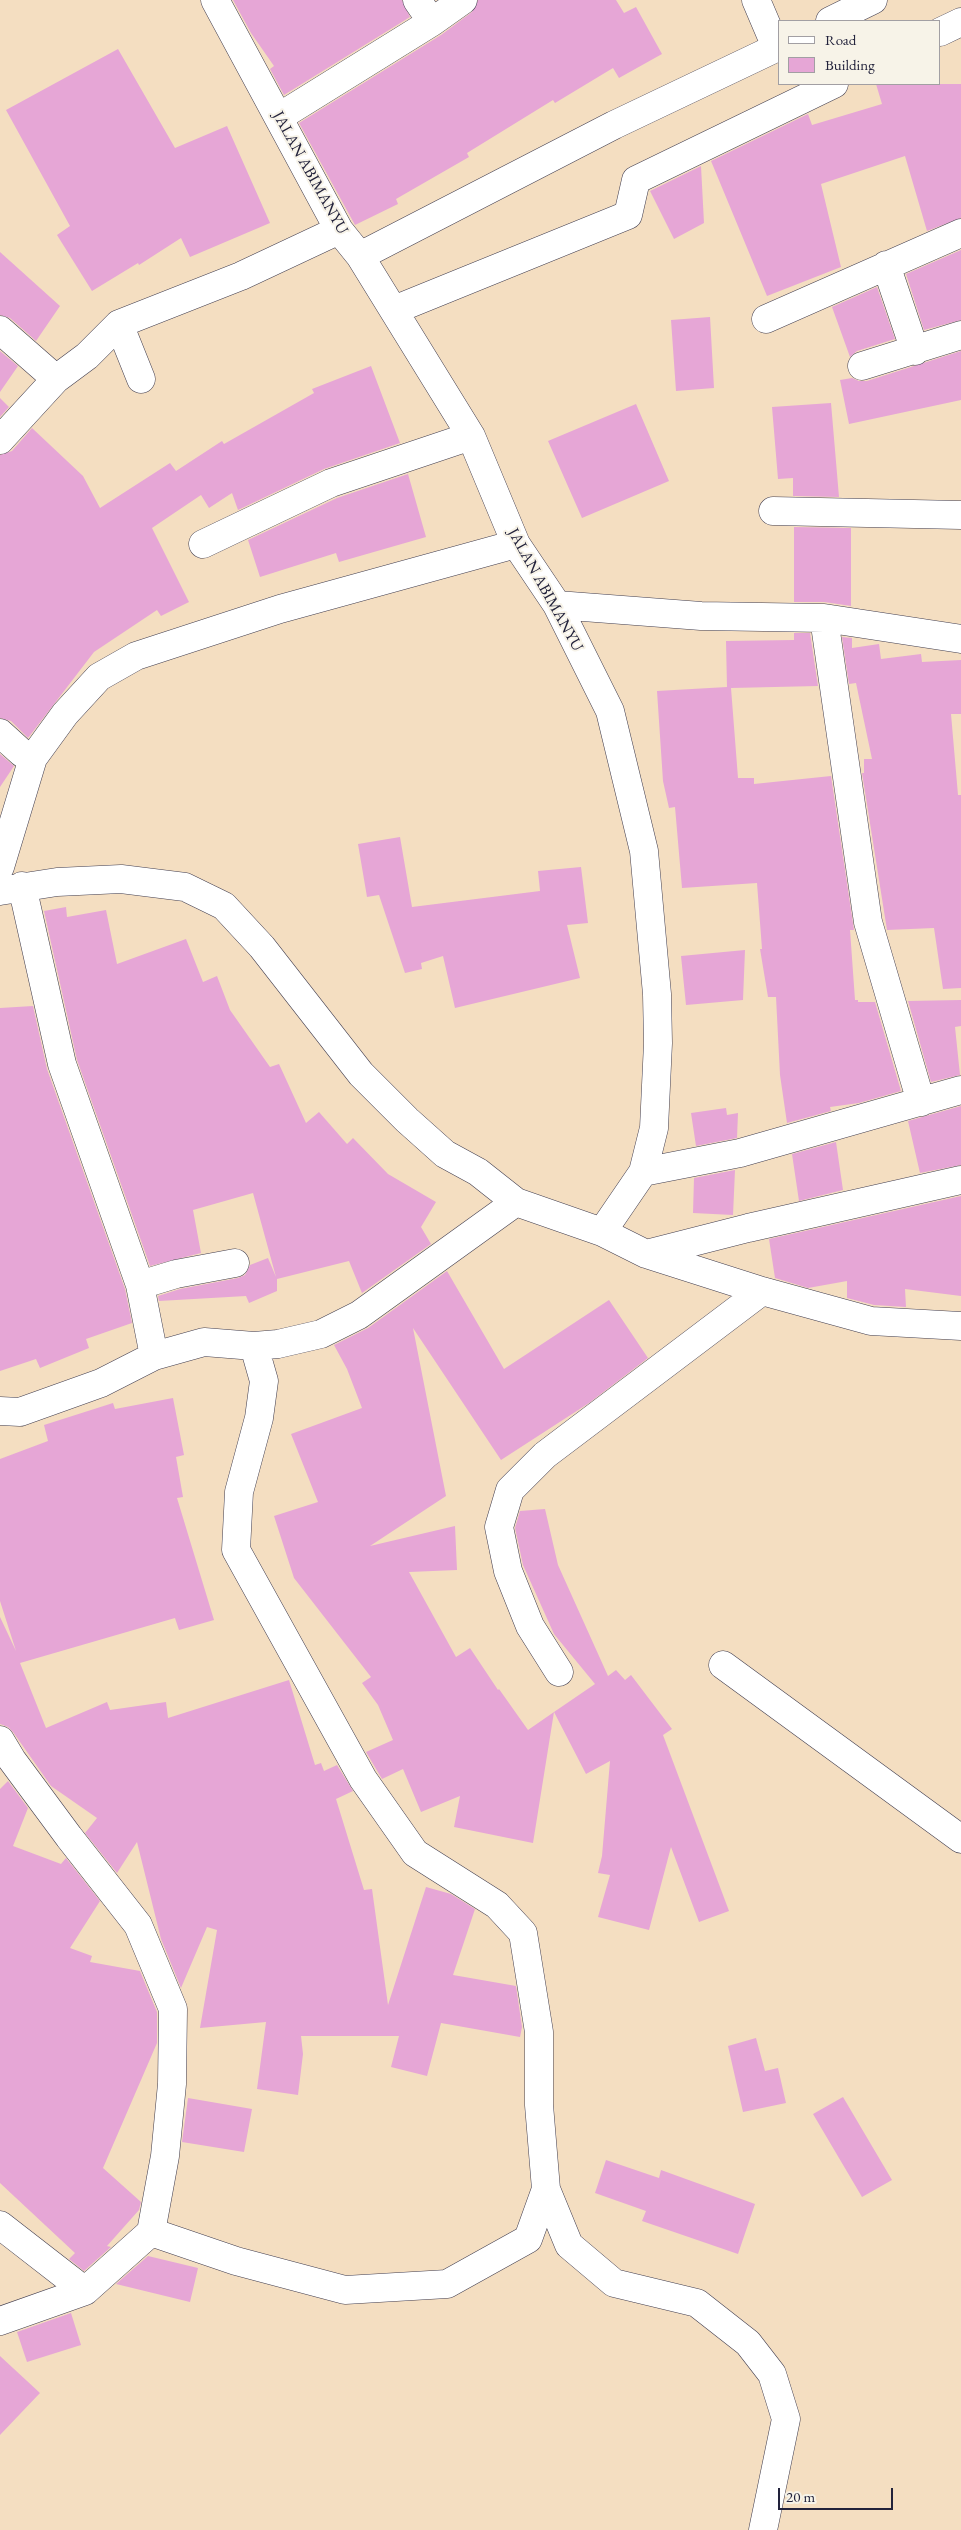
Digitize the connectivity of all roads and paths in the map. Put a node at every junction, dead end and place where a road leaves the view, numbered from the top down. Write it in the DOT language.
graph roads {
  1 [pos="215,0"];
  2 [pos="417,0"];
  3 [pos="463,0"];
  4 [pos="756,0"];
  5 [pos="873,0"];
  6 [pos="832,20"];
  7 [pos="432,22"];
  8 [pos="961,22"];
  9 [pos="941,32"];
  10 [pos="778,46"];
  11 [pos="832,85"];
  12 [pos="279,117"];
  13 [pos="339,230"];
  14 [pos="961,233"];
  15 [pos="360,256"];
  16 [pos="886,265"];
  17 [pos="394,310"];
  18 [pos="766,320"];
  19 [pos="119,324"];
  20 [pos="0,330"];
  21 [pos="961,335"];
  22 [pos="914,351"];
  23 [pos="862,366"];
  24 [pos="56,379"];
  25 [pos="140,379"];
  26 [pos="471,436"];
  27 [pos="0,440"];
  28 [pos="773,511"];
  29 [pos="961,514"];
  30 [pos="203,544"];
  31 [pos="516,544"];
  32 [pos="557,605"];
  33 [pos="824,618"];
  34 [pos="961,639"];
  35 [pos="0,734"];
  36 [pos="33,758"];
  37 [pos="0,867"];
  38 [pos="11,888"];
  39 [pos="961,1090"];
  40 [pos="922,1102"];
  41 [pos="643,1172"];
  42 [pos="961,1180"];
  43 [pos="516,1202"];
  44 [pos="602,1232"];
  45 [pos="646,1254"];
  46 [pos="235,1263"];
  47 [pos="140,1285"];
  48 [pos="762,1291"];
  49 [pos="961,1326"];
  50 [pos="254,1346"];
  51 [pos="154,1356"];
  52 [pos="0,1411"];
  53 [pos="724,1665"];
  54 [pos="559,1672"];
  55 [pos="0,1740"];
  56 [pos="961,1839"];
  57 [pos="546,2190"];
  58 [pos="0,2225"];
  59 [pos="151,2232"];
  60 [pos="85,2291"];
  61 [pos="0,2321"];
  62 [pos="763,2530"];
  1 -- 12 [label="street, JALAN ABIMANYU"];
  2 -- 7 [label="street"];
  3 -- 7 [label="street"];
  4 -- 10 [label="street"];
  5 -- 6 [label="street"];
  7 -- 12 [label="street"];
  8 -- 9 [label="street"];
  10 -- 15 [label="street"];
  11 -- 17 [label="street"];
  12 -- 13 [label="street, JALAN ABIMANYU"];
  13 -- 15 [label="street, JALAN ABIMANYU"];
  13 -- 19 [label="street"];
  14 -- 16 [label="street"];
  15 -- 17 [label="street, JALAN ABIMANYU"];
  16 -- 18 [label="street"];
  16 -- 22 [label="street"];
  17 -- 26 [label="street, JALAN ABIMANYU"];
  19 -- 24 [label="street"];
  19 -- 25 [label="street"];
  20 -- 24 [label="street"];
  21 -- 22 [label="street"];
  22 -- 23 [label="street"];
  24 -- 27 [label="street"];
  26 -- 30 [label="street"];
  26 -- 31 [label="street, JALAN ABIMANYU"];
  28 -- 29 [label="street"];
  31 -- 32 [label="street, JALAN ABIMANYU"];
  31 -- 36 [label="street"];
  32 -- 33 [label="street"];
  32 -- 41 [label="street, JALAN ABIMANYU"];
  33 -- 34 [label="street"];
  33 -- 40 [label="street"];
  35 -- 36 [label="street"];
  36 -- 37 [label="street"];
  38 -- 43 [label="street"];
  38 -- 47 [label="street"];
  39 -- 40 [label="street"];
  40 -- 41 [label="street"];
  41 -- 44 [label="street, JALAN ABIMANYU"];
  42 -- 45 [label="street"];
  43 -- 44 [label="street"];
  43 -- 50 [label="street"];
  44 -- 45 [label="street"];
  45 -- 48 [label="street"];
  46 -- 47 [label="street"];
  47 -- 51 [label="street"];
  48 -- 49 [label="street"];
  48 -- 54 [label="street"];
  50 -- 51 [label="street"];
  50 -- 57 [label="street"];
  51 -- 52 [label="street"];
  53 -- 56 [label="street"];
  55 -- 59 [label="street"];
  57 -- 59 [label="street"];
  57 -- 62 [label="street"];
  58 -- 60 [label="street"];
  59 -- 60 [label="street"];
  60 -- 61 [label="street"];
}
